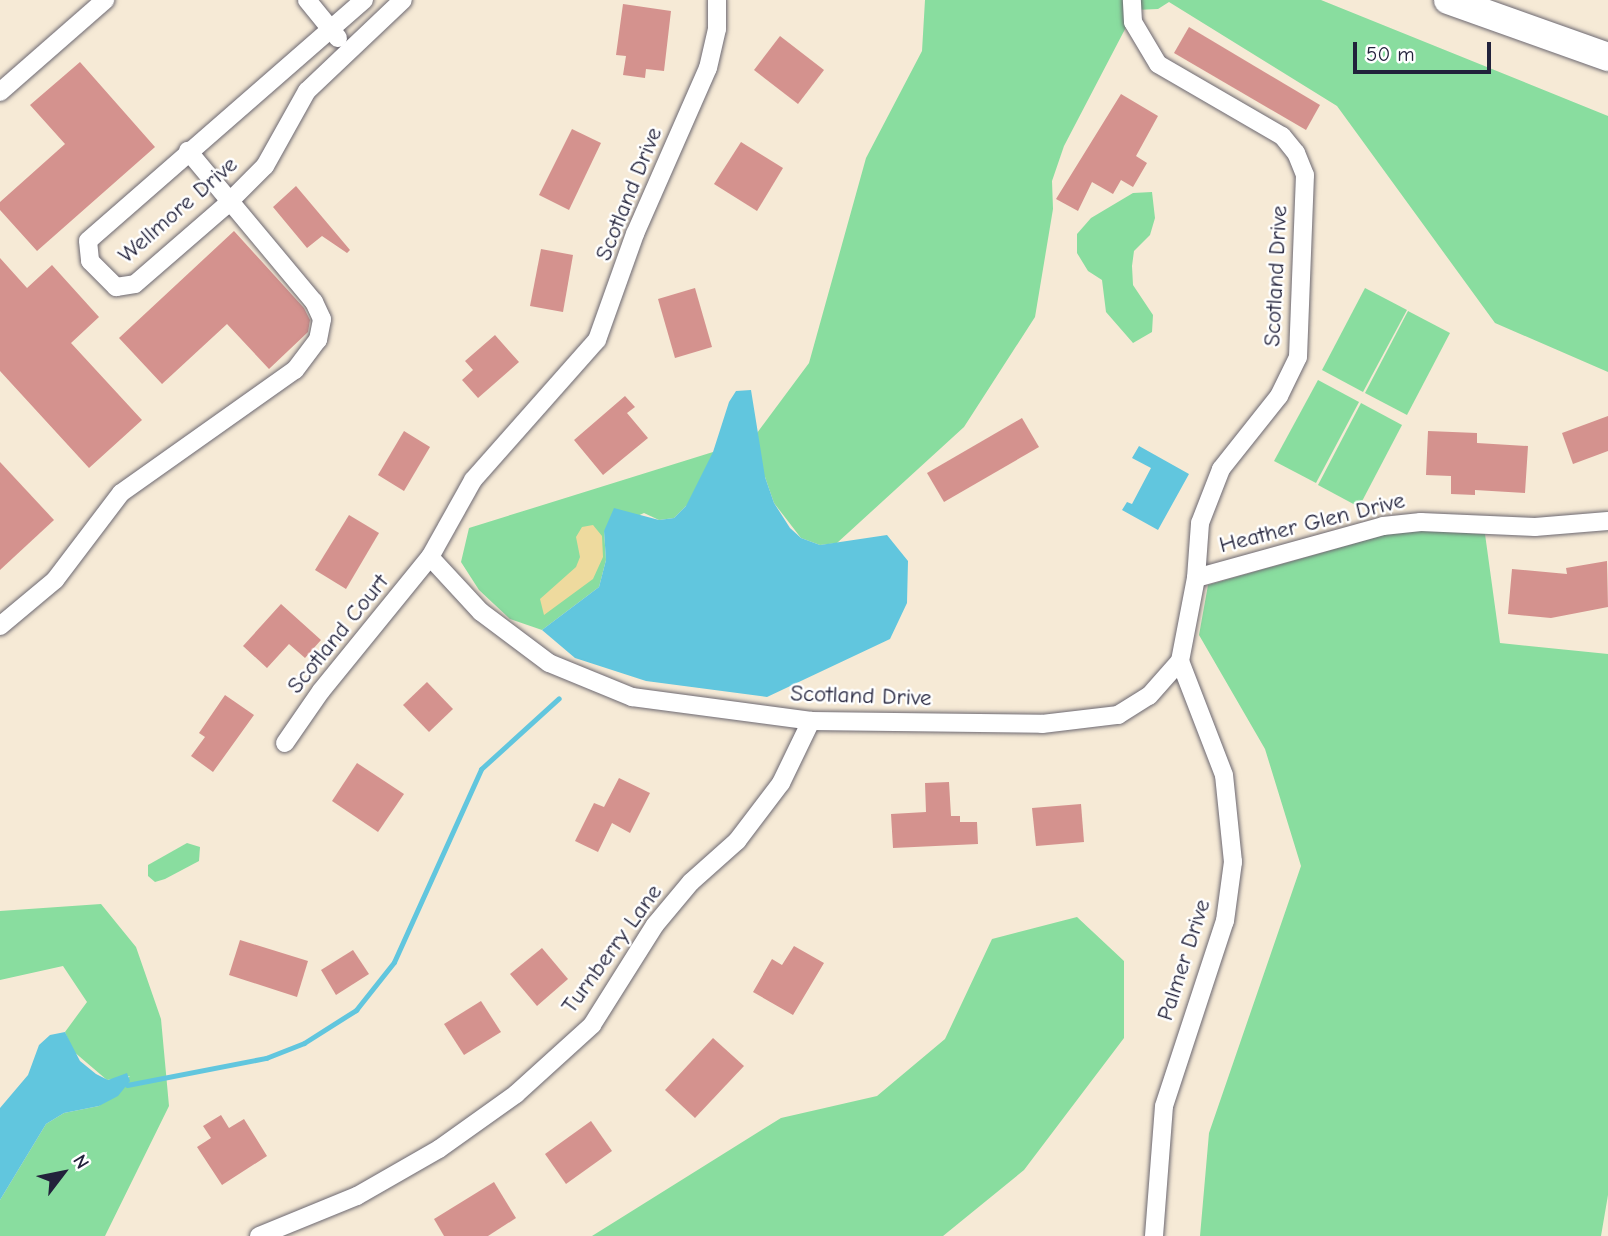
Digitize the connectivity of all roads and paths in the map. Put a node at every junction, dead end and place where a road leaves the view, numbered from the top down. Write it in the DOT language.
graph roads {
  1 [pos="105,0"];
  2 [pos="307,0"];
  3 [pos="364,0"];
  4 [pos="403,0"];
  5 [pos="716,0"];
  6 [pos="1132,0"];
  7 [pos="1448,0"];
  8 [pos="331,29"];
  9 [pos="348,49"];
  10 [pos="1608,57"];
  11 [pos="0,92"];
  12 [pos="188,151"];
  13 [pos="229,202"];
  14 [pos="1608,521"];
  15 [pos="430,557"];
  16 [pos="1196,578"];
  17 [pos="0,626"];
  18 [pos="1180,662"];
  19 [pos="811,721"];
  20 [pos="285,743"];
  21 [pos="259,1236"];
  22 [pos="1154,1236"];
  1 -- 11 [label="street"];
  2 -- 8 [label="street"];
  3 -- 8 [label="street, Wellmore Drive"];
  4 -- 9 [label="street, Wellmore Drive"];
  5 -- 15 [label="street, Scotland Drive"];
  6 -- 16 [label="street, Scotland Drive"];
  7 -- 10 [label="main road"];
  8 -- 9 [label="street"];
  8 -- 12 [label="street, Wellmore Drive"];
  9 -- 13 [label="street, Wellmore Drive"];
  12 -- 13 [label="street"];
  12 -- 13 [label="street, Wellmore Drive"];
  13 -- 17 [label="street"];
  14 -- 16 [label="street, Heather Glen Drive"];
  15 -- 19 [label="street, Scotland Drive"];
  15 -- 20 [label="street, Scotland Court"];
  16 -- 18 [label="street, Scotland Drive"];
  18 -- 19 [label="street, Scotland Drive"];
  18 -- 22 [label="street, Palmer Drive"];
  19 -- 21 [label="street, Turnberry Lane"];
}
